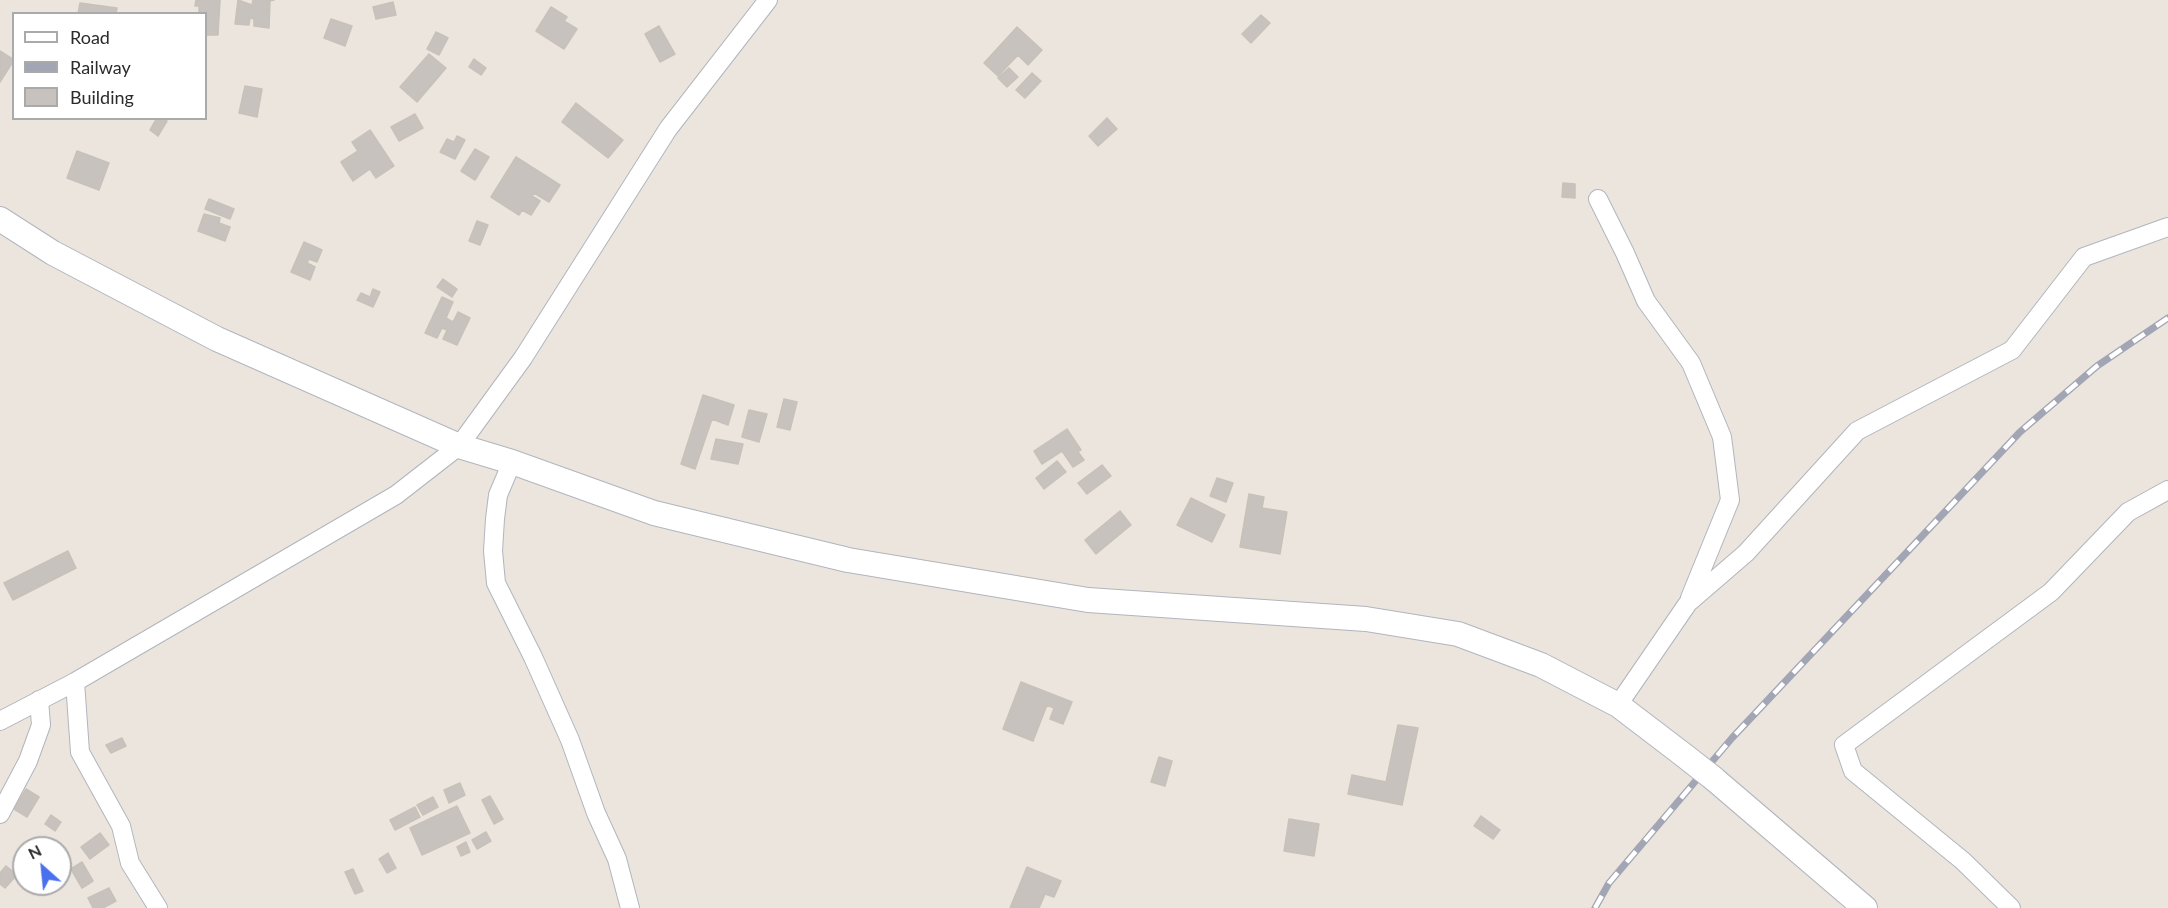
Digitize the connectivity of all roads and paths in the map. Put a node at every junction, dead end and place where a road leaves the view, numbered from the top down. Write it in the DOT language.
graph roads {
  1 [pos="768,0"];
  2 [pos="1598,199"];
  3 [pos="0,219"];
  4 [pos="2168,227"];
  5 [pos="459,446"];
  6 [pos="512,462"];
  7 [pos="2168,490"];
  8 [pos="1688,603"];
  9 [pos="75,682"];
  10 [pos="39,700"];
  11 [pos="1618,705"];
  12 [pos="0,721"];
  13 [pos="0,814"];
  14 [pos="158,908"];
  15 [pos="630,908"];
  16 [pos="1865,908"];
  17 [pos="2011,908"];
  1 -- 5 [label="street"];
  2 -- 8 [label="street"];
  3 -- 5 [label="main road"];
  4 -- 8 [label="street"];
  5 -- 6 [label="main road"];
  5 -- 9 [label="street"];
  6 -- 11 [label="main road"];
  6 -- 15 [label="street"];
  7 -- 17 [label="street"];
  8 -- 11 [label="street"];
  9 -- 10 [label="street"];
  9 -- 14 [label="street"];
  10 -- 12 [label="street"];
  10 -- 13 [label="street"];
  11 -- 16 [label="main road, bridge"];
}
